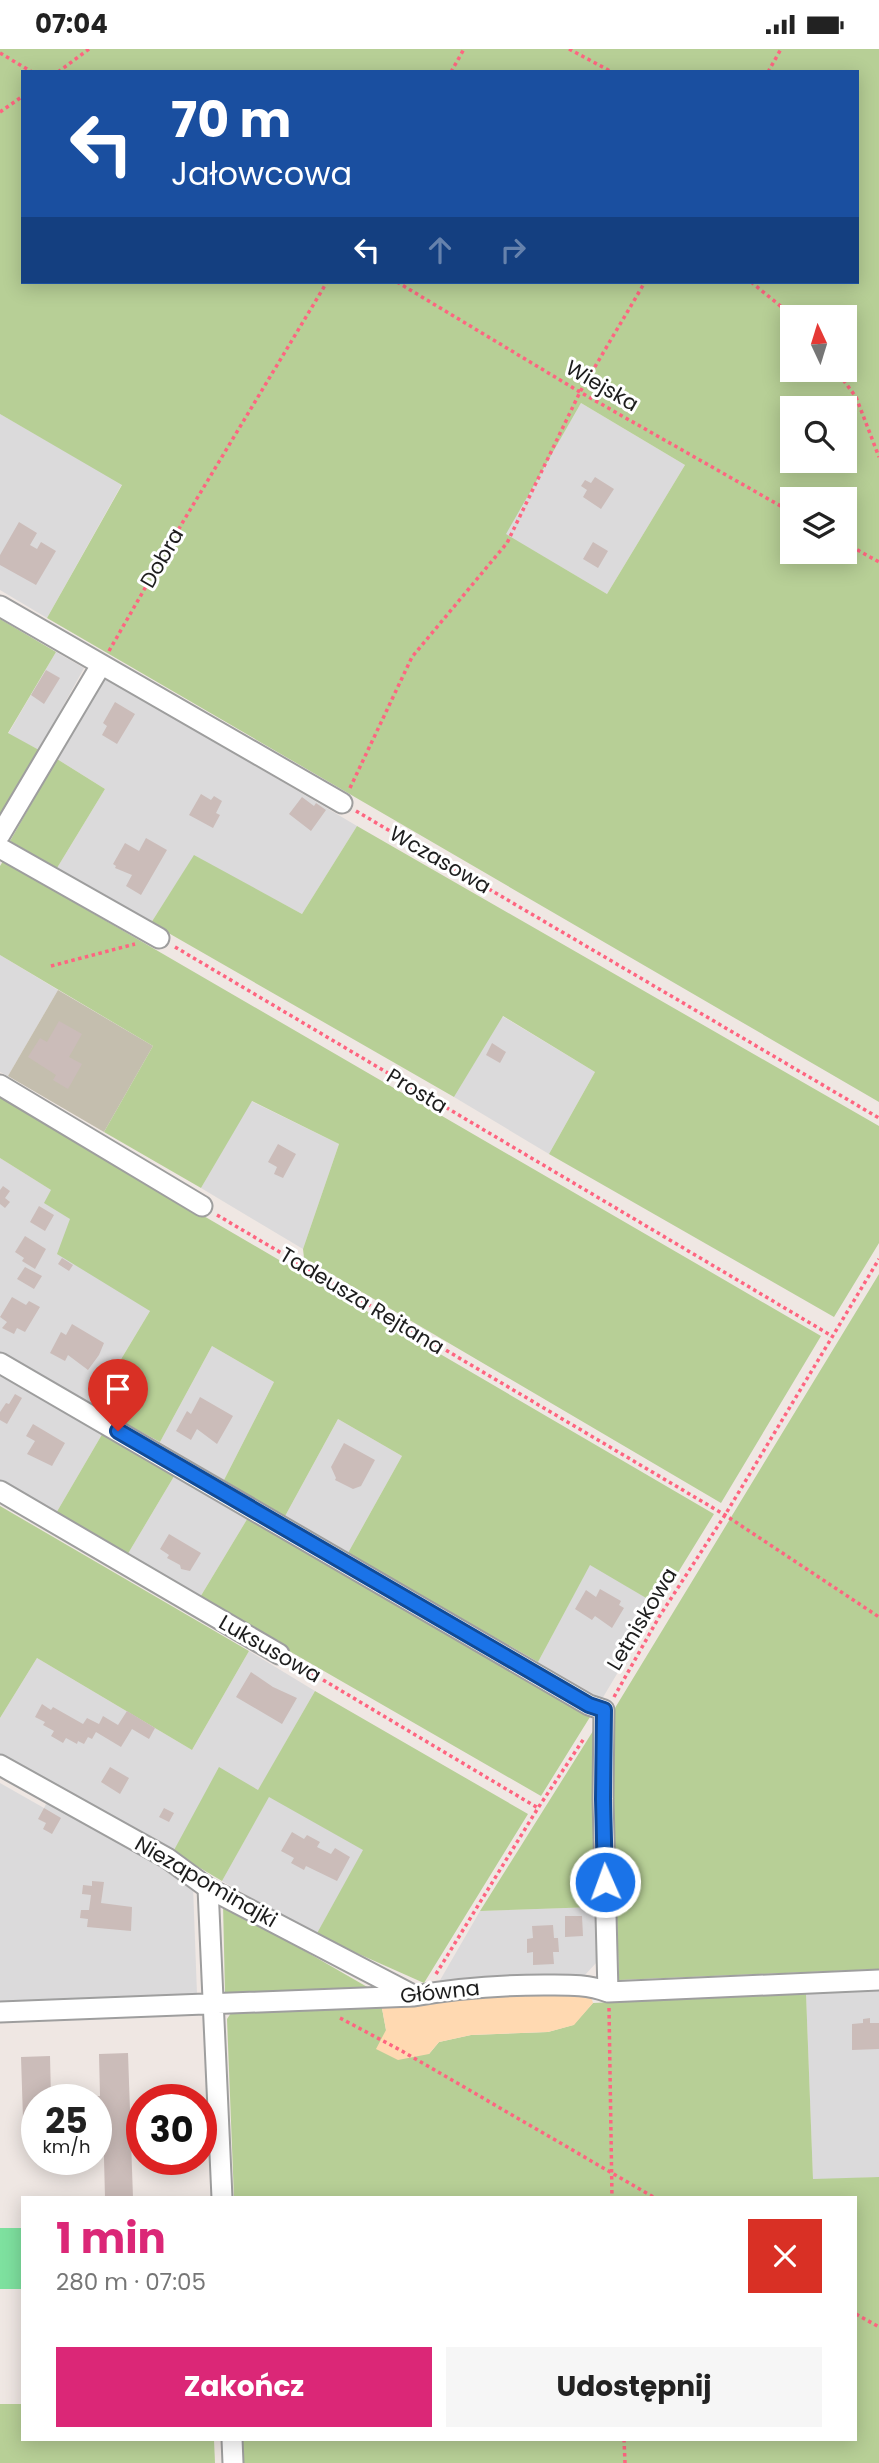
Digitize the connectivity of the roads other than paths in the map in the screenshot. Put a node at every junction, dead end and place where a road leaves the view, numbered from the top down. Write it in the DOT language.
graph roads {
  1 [pos="0,606"];
  2 [pos="102,665"];
  3 [pos="342,803"];
  4 [pos="0,835"];
  5 [pos="0,848"];
  6 [pos="159,938"];
  7 [pos="0,1085"];
  8 [pos="202,1206"];
  9 [pos="0,1363"];
  10 [pos="0,1491"];
  11 [pos="279,1654"];
  12 [pos="0,1765"];
  13 [pos="208,1888"];
  14 [pos="879,1980"];
  15 [pos="608,1992"];
  16 [pos="422,1995"];
  17 [pos="213,2005"];
  18 [pos="0,2012"];
  19 [pos="222,2196"];
  20 [pos="232,2441"];
  21 [pos="233,2463"];
  1 -- 2 [label="street"];
  2 -- 3 [label="street"];
  2 -- 4 [label="street"];
  5 -- 6 [label="street"];
  7 -- 8 [label="street"];
  9 -- 15 [label="street"];
  10 -- 11 [label="street, Luksusowa"];
  12 -- 13 [label="street, Niezapominajki"];
  13 -- 16 [label="street, Niezapominajki"];
  13 -- 17 [label="street"];
  14 -- 15 [label="street, Główna"];
  15 -- 16 [label="street, Główna"];
  16 -- 17 [label="street, Główna"];
  17 -- 18 [label="street, Główna"];
  17 -- 19 [label="street"];
  20 -- 21 [label="street"];
}
